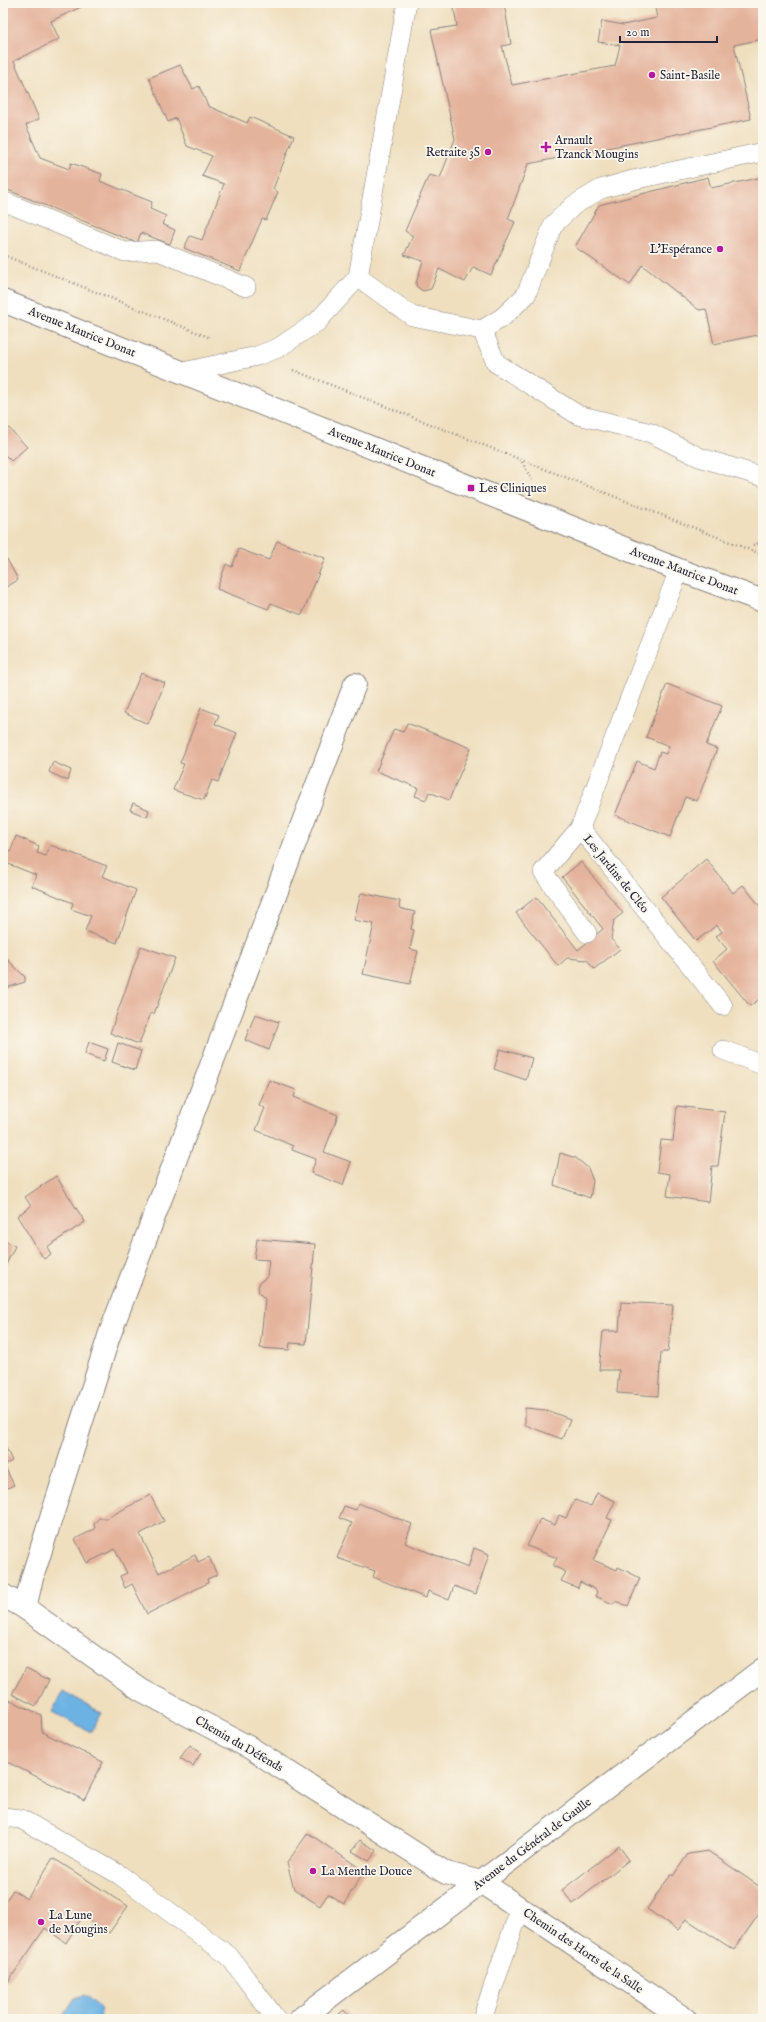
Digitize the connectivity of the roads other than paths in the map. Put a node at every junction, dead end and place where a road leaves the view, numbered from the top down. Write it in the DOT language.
graph roads {
  1 [pos="407,3"];
  2 [pos="763,152"];
  3 [pos="3,201"];
  4 [pos="358,277"];
  5 [pos="246,287"];
  6 [pos="3,301"];
  7 [pos="482,330"];
  8 [pos="183,372"];
  9 [pos="763,476"];
  10 [pos="679,570"];
  11 [pos="763,601"];
  12 [pos="355,684"];
  13 [pos="580,828"];
  14 [pos="587,933"];
  15 [pos="723,1006"];
  16 [pos="723,1050"];
  17 [pos="763,1065"];
  18 [pos="11,1605"];
  19 [pos="763,1669"];
  20 [pos="3,1817"];
  21 [pos="481,1882"];
  22 [pos="520,1908"];
  23 [pos="276,2019"];
  24 [pos="300,2019"];
  25 [pos="482,2019"];
  26 [pos="685,2019"];
  1 -- 4 [label="lane"];
  2 -- 7 [label="lane"];
  3 -- 5 [label="lane"];
  4 -- 7 [label="lane"];
  4 -- 8 [label="lane"];
  6 -- 8 [label="street, Avenue Maurice Donat"];
  7 -- 9 [label="lane"];
  8 -- 10 [label="street, Avenue Maurice Donat"];
  10 -- 11 [label="street, Avenue Maurice Donat"];
  10 -- 13 [label="lane, Les Jardins de Cléo"];
  12 -- 18 [label="street"];
  13 -- 14 [label="lane"];
  13 -- 15 [label="lane, Les Jardins de Cléo"];
  16 -- 17 [label="lane"];
  18 -- 21 [label="street, Chemin du Défends"];
  19 -- 21 [label="street, Avenue du Général de Gaulle"];
  20 -- 23 [label="lane"];
  21 -- 22 [label="street, Chemin des Horts de la Salle"];
  21 -- 24 [label="street, Avenue du Général de Gaulle"];
  22 -- 25 [label="lane"];
  22 -- 26 [label="street, Chemin des Horts de la Salle"];
}
